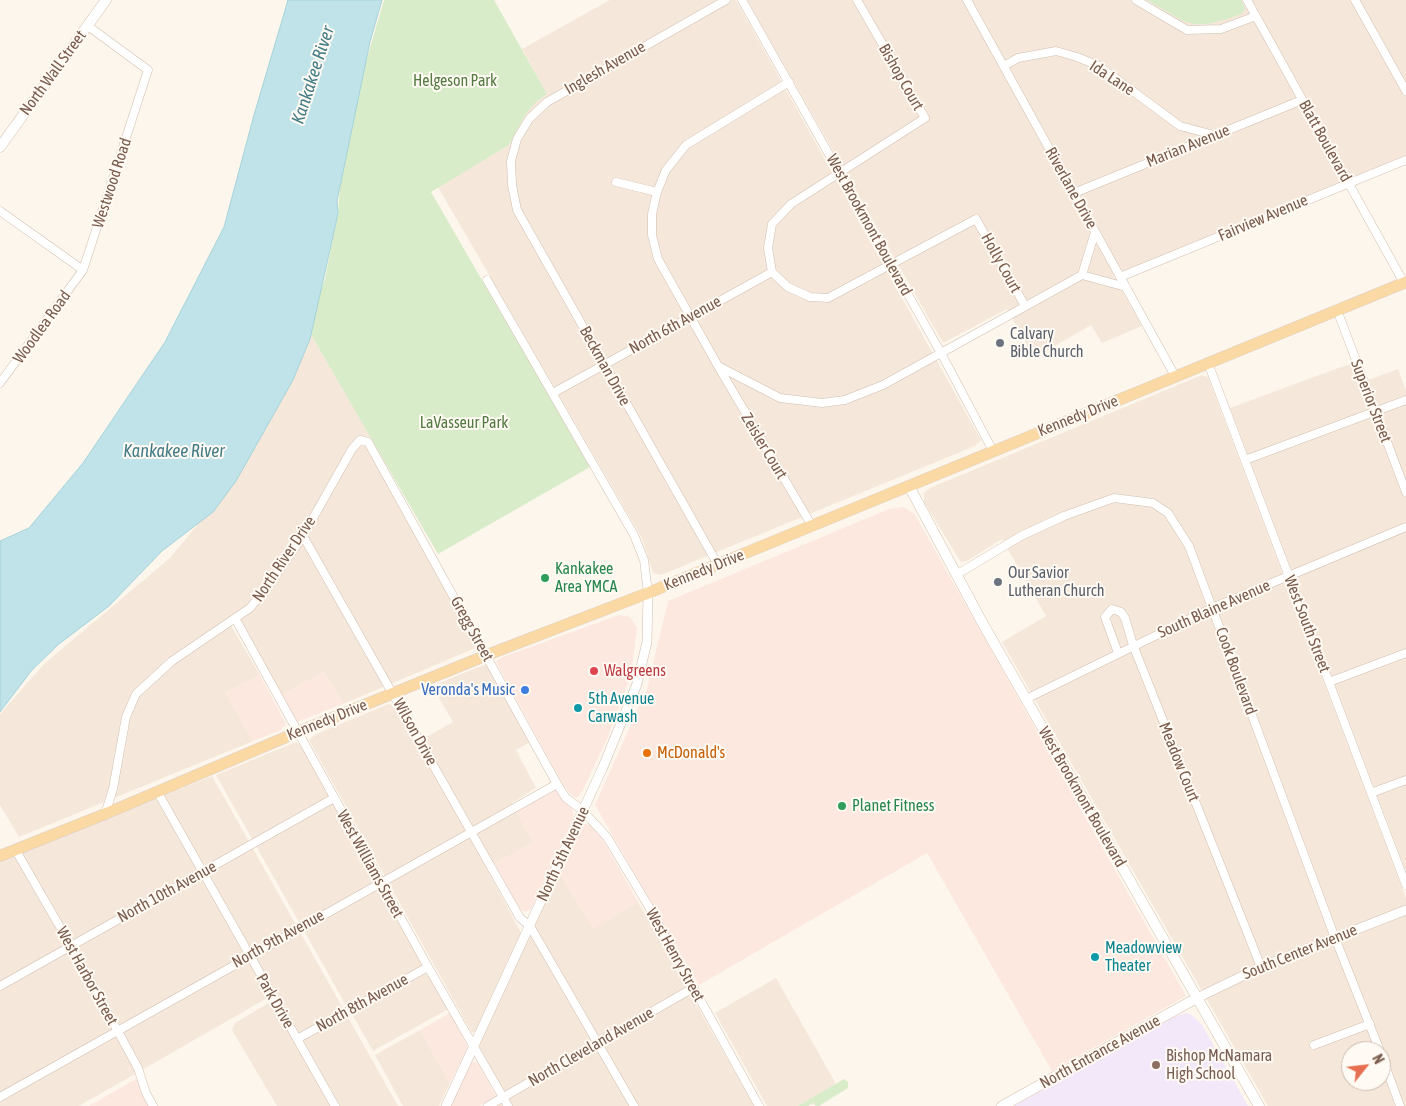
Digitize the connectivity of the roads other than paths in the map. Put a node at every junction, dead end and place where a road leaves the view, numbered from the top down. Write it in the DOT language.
graph roads {
  1 [pos="106,0"];
  2 [pos="726,0"];
  3 [pos="742,0"];
  4 [pos="857,0"];
  5 [pos="967,0"];
  6 [pos="1136,0"];
  7 [pos="1247,0"];
  8 [pos="1355,0"];
  9 [pos="1256,16"];
  10 [pos="88,26"];
  11 [pos="1004,66"];
  12 [pos="789,82"];
  13 [pos="1406,91"];
  14 [pos="1302,100"];
  15 [pos="1214,135"];
  16 [pos="0,147"];
  17 [pos="1406,160"];
  18 [pos="511,161"];
  19 [pos="839,173"];
  20 [pos="616,182"];
  21 [pos="1348,182"];
  22 [pos="657,192"];
  23 [pos="1074,193"];
  24 [pos="0,211"];
  25 [pos="1095,232"];
  26 [pos="890,263"];
  27 [pos="83,270"];
  28 [pos="772,272"];
  29 [pos="1082,275"];
  30 [pos="1120,277"];
  31 [pos="487,280"];
  32 [pos="1405,282"];
  33 [pos="1126,287"];
  34 [pos="1025,306"];
  35 [pos="1337,310"];
  36 [pos="689,317"];
  37 [pos="941,353"];
  38 [pos="1208,363"];
  39 [pos="604,364"];
  40 [pos="718,366"];
  41 [pos="1175,376"];
  42 [pos="2,378"];
  43 [pos="553,393"];
  44 [pos="1406,400"];
  45 [pos="1376,412"];
  46 [pos="368,442"];
  47 [pos="993,452"];
  48 [pos="1245,460"];
  49 [pos="909,486"];
  50 [pos="1406,492"];
  51 [pos="812,526"];
  52 [pos="1406,527"];
  53 [pos="302,536"];
  54 [pos="718,564"];
  55 [pos="956,575"];
  56 [pos="1288,576"];
  57 [pos="648,593"];
  58 [pos="1212,608"];
  59 [pos="236,620"];
  60 [pos="1133,645"];
  61 [pos="1118,653"];
  62 [pos="1406,653"];
  63 [pos="487,655"];
  64 [pos="1329,682"];
  65 [pos="393,694"];
  66 [pos="1026,699"];
  67 [pos="298,732"];
  68 [pos="1406,780"];
  69 [pos="557,784"];
  70 [pos="157,791"];
  71 [pos="1371,793"];
  72 [pos="334,798"];
  73 [pos="582,810"];
  74 [pos="105,814"];
  75 [pos="471,833"];
  76 [pos="15,849"];
  77 [pos="0,856"];
  78 [pos="202,872"];
  79 [pos="381,882"];
  80 [pos="1406,885"];
  81 [pos="1406,910"];
  82 [pos="530,926"];
  83 [pos="1335,938"];
  84 [pos="71,946"];
  85 [pos="249,955"];
  86 [pos="428,967"];
  87 [pos="1261,967"];
  88 [pos="0,986"];
  89 [pos="693,988"];
  90 [pos="1197,998"];
  91 [pos="1370,1024"];
  92 [pos="116,1030"];
  93 [pos="297,1039"];
  94 [pos="1376,1041"];
  95 [pos="598,1043"];
  96 [pos="1314,1045"];
  97 [pos="474,1049"];
  98 [pos="1391,1082"];
  99 [pos="0,1097"];
  100 [pos="503,1098"];
  101 [pos="153,1106"];
  102 [pos="336,1106"];
  103 [pos="446,1106"];
  104 [pos="488,1106"];
  105 [pos="508,1106"];
  106 [pos="634,1106"];
  107 [pos="759,1106"];
  108 [pos="1002,1106"];
  109 [pos="1259,1106"];
  110 [pos="1400,1106"];
  1 -- 10 [label="main road, North Wall Street"];
  2 -- 18 [label="street, Inglesh Avenue"];
  3 -- 12 [label="street, West Brookmont Boulevard"];
  4 -- 19 [label="street, Bishop Court"];
  5 -- 11 [label="street, Riverlane Drive"];
  6 -- 9 [label="street"];
  7 -- 9 [label="street, Blatt Boulevard"];
  8 -- 13 [label="street"];
  9 -- 14 [label="street, Blatt Boulevard"];
  10 -- 16 [label="main road, North Wall Street"];
  10 -- 27 [label="street, Westwood Road"];
  11 -- 15 [label="street, Ida Lane"];
  11 -- 23 [label="street, Riverlane Drive"];
  12 -- 19 [label="street, West Brookmont Boulevard"];
  12 -- 22 [label="street, Zeisler Court"];
  14 -- 15 [label="street, Marian Avenue"];
  14 -- 21 [label="street, Blatt Boulevard"];
  15 -- 23 [label="street, Marian Avenue"];
  17 -- 21 [label="street, Fairview Avenue"];
  18 -- 39 [label="street, Beckman Drive"];
  19 -- 26 [label="street, West Brookmont Boulevard"];
  19 -- 28 [label="street"];
  20 -- 22 [label="street"];
  21 -- 30 [label="street, Fairview Avenue"];
  21 -- 32 [label="street, Blatt Boulevard"];
  22 -- 36 [label="street, Zeisler Court"];
  23 -- 25 [label="street, Riverlane Drive"];
  24 -- 27 [label="street"];
  25 -- 29 [label="street"];
  25 -- 30 [label="street, Riverlane Drive"];
  26 -- 28 [label="street"];
  26 -- 34 [label="street, Holly Court"];
  26 -- 37 [label="street, West Brookmont Boulevard"];
  27 -- 42 [label="street, Woodlea Road"];
  28 -- 36 [label="street, North 6th Avenue"];
  29 -- 33 [label="street"];
  29 -- 34 [label="street"];
  30 -- 33 [label="street, Riverlane Drive"];
  31 -- 43 [label="street"];
  32 -- 35 [label="main road, Kennedy Drive"];
  33 -- 41 [label="street, Riverlane Drive"];
  34 -- 37 [label="street"];
  35 -- 38 [label="main road, Kennedy Drive"];
  35 -- 45 [label="street, Superior Street"];
  36 -- 39 [label="street, North 6th Avenue"];
  36 -- 40 [label="street, Zeisler Court"];
  37 -- 40 [label="street"];
  37 -- 47 [label="street, West Brookmont Boulevard"];
  38 -- 41 [label="main road, Kennedy Drive"];
  38 -- 48 [label="street, West South Street"];
  39 -- 43 [label="street, North 6th Avenue"];
  39 -- 54 [label="street, Beckman Drive"];
  40 -- 51 [label="street, Zeisler Court"];
  41 -- 47 [label="main road, Kennedy Drive"];
  43 -- 57 [label="street"];
  44 -- 45 [label="street"];
  45 -- 48 [label="street"];
  45 -- 50 [label="street, Superior Street"];
  46 -- 53 [label="street, North River Drive"];
  46 -- 63 [label="street, Gregg Street"];
  47 -- 49 [label="main road, Kennedy Drive"];
  48 -- 56 [label="street, West South Street"];
  49 -- 51 [label="main road, Kennedy Drive"];
  49 -- 55 [label="main road, West Brookmont Boulevard"];
  51 -- 54 [label="main road, Kennedy Drive"];
  52 -- 56 [label="street, South Blaine Avenue"];
  53 -- 59 [label="street, North River Drive"];
  53 -- 65 [label="street, Wilson Drive"];
  54 -- 57 [label="main road, Kennedy Drive"];
  55 -- 58 [label="street, Cook Boulevard"];
  55 -- 66 [label="main road, West Brookmont Boulevard"];
  56 -- 58 [label="street, South Blaine Avenue"];
  56 -- 64 [label="street, West South Street"];
  57 -- 63 [label="main road, Kennedy Drive"];
  57 -- 73 [label="street, North 5th Avenue"];
  58 -- 60 [label="street, South Blaine Avenue"];
  58 -- 83 [label="street, Cook Boulevard"];
  59 -- 67 [label="street, West Williams Street"];
  59 -- 74 [label="street, North River Drive"];
  60 -- 61 [label="street, South Blaine Avenue"];
  60 -- 61 [label="street, Meadow Court"];
  60 -- 87 [label="street, Meadow Court"];
  61 -- 66 [label="street, South Blaine Avenue"];
  62 -- 64 [label="street"];
  63 -- 65 [label="main road, Kennedy Drive"];
  63 -- 69 [label="street, Gregg Street"];
  64 -- 71 [label="street, West South Street"];
  65 -- 67 [label="main road, Kennedy Drive"];
  65 -- 75 [label="street, Wilson Drive"];
  66 -- 90 [label="main road, West Brookmont Boulevard"];
  67 -- 70 [label="main road, Kennedy Drive"];
  67 -- 72 [label="street, West Williams Street"];
  68 -- 71 [label="street"];
  69 -- 73 [label="street, Gregg Street"];
  69 -- 75 [label="street, North 9th Avenue"];
  70 -- 74 [label="main road, Kennedy Drive"];
  70 -- 78 [label="street, Park Drive"];
  71 -- 80 [label="street, West South Street"];
  72 -- 78 [label="street, North 10th Avenue"];
  72 -- 79 [label="street, West Williams Street"];
  73 -- 82 [label="street, North 5th Avenue"];
  73 -- 89 [label="street, West Henry Street"];
  74 -- 76 [label="main road, Kennedy Drive"];
  75 -- 79 [label="street, North 9th Avenue"];
  75 -- 82 [label="street, Wilson Drive"];
  76 -- 77 [label="main road, Kennedy Drive"];
  76 -- 84 [label="street, West Harbor Street"];
  78 -- 84 [label="street, North 10th Avenue"];
  78 -- 85 [label="street, Park Drive"];
  79 -- 85 [label="street, North 9th Avenue"];
  79 -- 86 [label="street, West Williams Street"];
  81 -- 83 [label="street, South Center Avenue"];
  82 -- 95 [label="street, Wilson Drive"];
  82 -- 97 [label="street, North 5th Avenue"];
  83 -- 87 [label="street, South Center Avenue"];
  83 -- 91 [label="street, Cook Boulevard"];
  84 -- 88 [label="street, North 10th Avenue"];
  84 -- 92 [label="street, West Harbor Street"];
  85 -- 92 [label="street, North 9th Avenue"];
  85 -- 93 [label="street, Park Drive"];
  86 -- 93 [label="street, North 8th Avenue"];
  86 -- 97 [label="street, West Williams Street"];
  87 -- 90 [label="street, South Center Avenue"];
  89 -- 95 [label="street, North Cleveland Avenue"];
  89 -- 107 [label="street, West Henry Street"];
  90 -- 108 [label="main road, North Entrance Avenue"];
  90 -- 109 [label="main road, West Brookmont Boulevard"];
  91 -- 94 [label="street, Cook Boulevard"];
  91 -- 96 [label="street"];
  92 -- 99 [label="street, North 9th Avenue"];
  92 -- 101 [label="street, West Harbor Street"];
  93 -- 102 [label="street, Park Drive"];
  95 -- 100 [label="street, North Cleveland Avenue"];
  95 -- 106 [label="street, Wilson Drive"];
  97 -- 100 [label="street, West Williams Street"];
  97 -- 103 [label="street, North 5th Avenue"];
  98 -- 110 [label="street, Cook Boulevard"];
  100 -- 104 [label="street, North Cleveland Avenue"];
  100 -- 105 [label="street, West Williams Street"];
}
